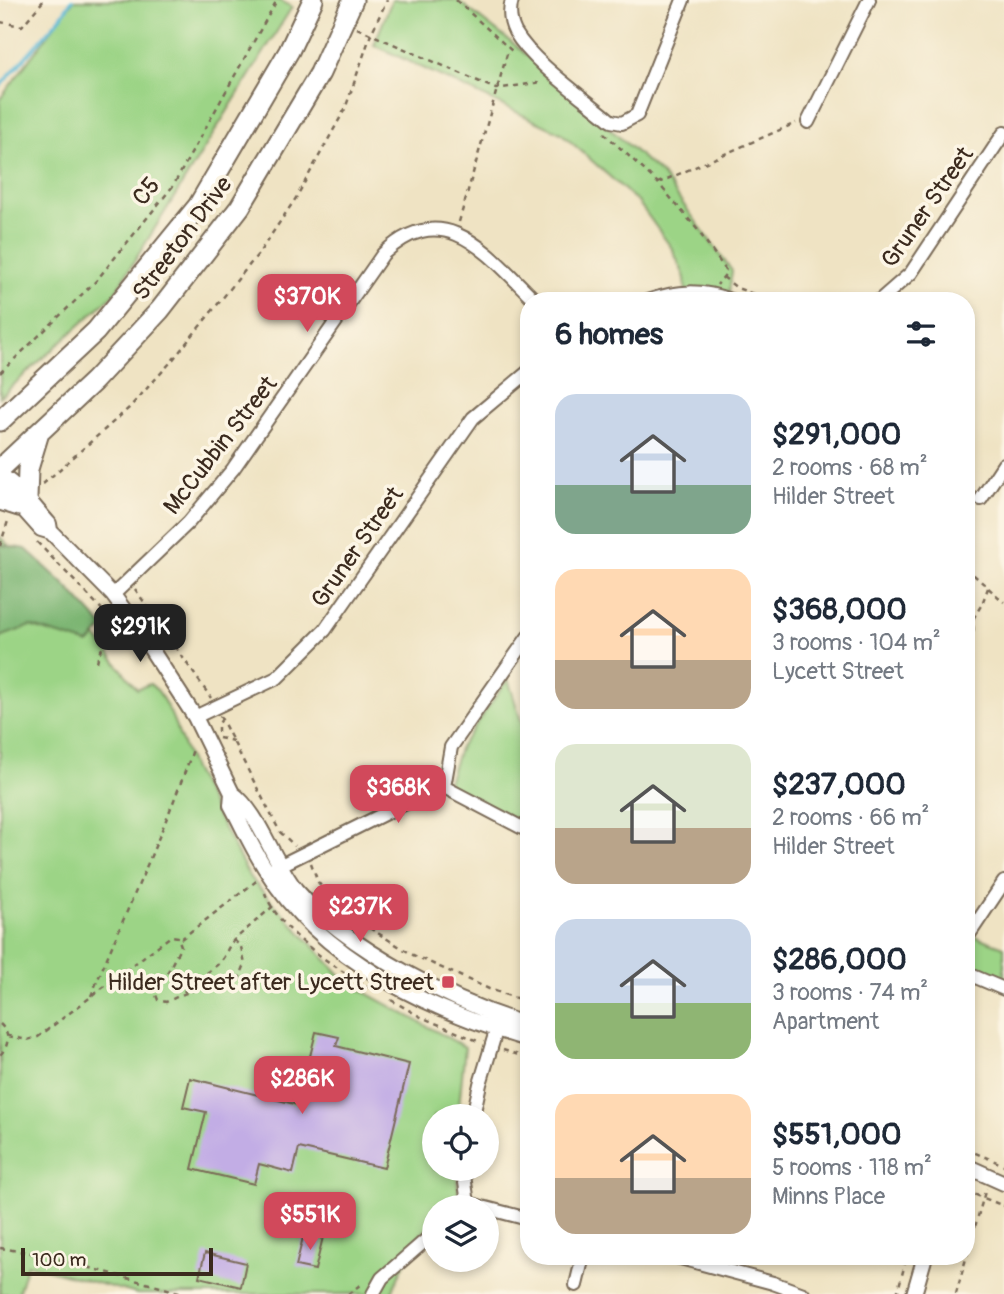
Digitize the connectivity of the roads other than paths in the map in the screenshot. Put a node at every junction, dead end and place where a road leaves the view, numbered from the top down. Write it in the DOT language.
graph roads {
  1 [pos="313,0"];
  2 [pos="353,0"];
  3 [pos="512,0"];
  4 [pos="683,0"];
  5 [pos="869,0"];
  6 [pos="808,122"];
  7 [pos="1004,133"];
  8 [pos="527,292"];
  9 [pos="889,292"];
  10 [pos="520,379"];
  11 [pos="1,422"];
  12 [pos="39,432"];
  13 [pos="1004,464"];
  14 [pos="0,469"];
  15 [pos="0,475"];
  16 [pos="0,483"];
  17 [pos="981,499"];
  18 [pos="15,509"];
  19 [pos="113,595"];
  20 [pos="520,649"];
  21 [pos="195,717"];
  22 [pos="444,787"];
  23 [pos="520,827"];
  24 [pos="264,872"];
  25 [pos="1004,882"];
  26 [pos="975,926"];
  27 [pos="975,977"];
  28 [pos="1004,989"];
  29 [pos="498,1023"];
  30 [pos="520,1024"];
  31 [pos="520,1035"];
  32 [pos="476,1104"];
  33 [pos="975,1170"];
  34 [pos="1004,1183"];
  35 [pos="499,1211"];
  36 [pos="520,1217"];
  37 [pos="422,1243"];
  38 [pos="581,1265"];
  39 [pos="701,1265"];
  40 [pos="922,1265"];
  41 [pos="576,1285"];
  42 [pos="771,1288"];
  43 [pos="373,1294"];
  44 [pos="803,1294"];
  45 [pos="914,1294"];
  1 -- 11 [label="main road, Streeton Drive"];
  2 -- 12 [label="main road, Streeton Drive"];
  3 -- 4 [label="street"];
  5 -- 6 [label="street"];
  7 -- 9 [label="street, Gruner Street"];
  8 -- 19 [label="street, McCubbin Street"];
  10 -- 21 [label="street, Gruner Street"];
  12 -- 14 [label="main road, Streeton Drive"];
  12 -- 18 [label="main road"];
  13 -- 17 [label="street"];
  15 -- 18 [label="street"];
  16 -- 18 [label="street"];
  18 -- 19 [label="street"];
  19 -- 21 [label="street"];
  20 -- 22 [label="street"];
  21 -- 24 [label="street"];
  22 -- 23 [label="street"];
  22 -- 24 [label="street"];
  24 -- 29 [label="street"];
  25 -- 26 [label="street"];
  27 -- 28 [label="street"];
  29 -- 30 [label="street"];
  29 -- 31 [label="street"];
  29 -- 32 [label="street"];
  33 -- 34 [label="street"];
  35 -- 36 [label="street"];
  37 -- 43 [label="street"];
  38 -- 41 [label="street"];
  39 -- 42 [label="street"];
  40 -- 45 [label="street"];
  42 -- 44 [label="street"];
}
